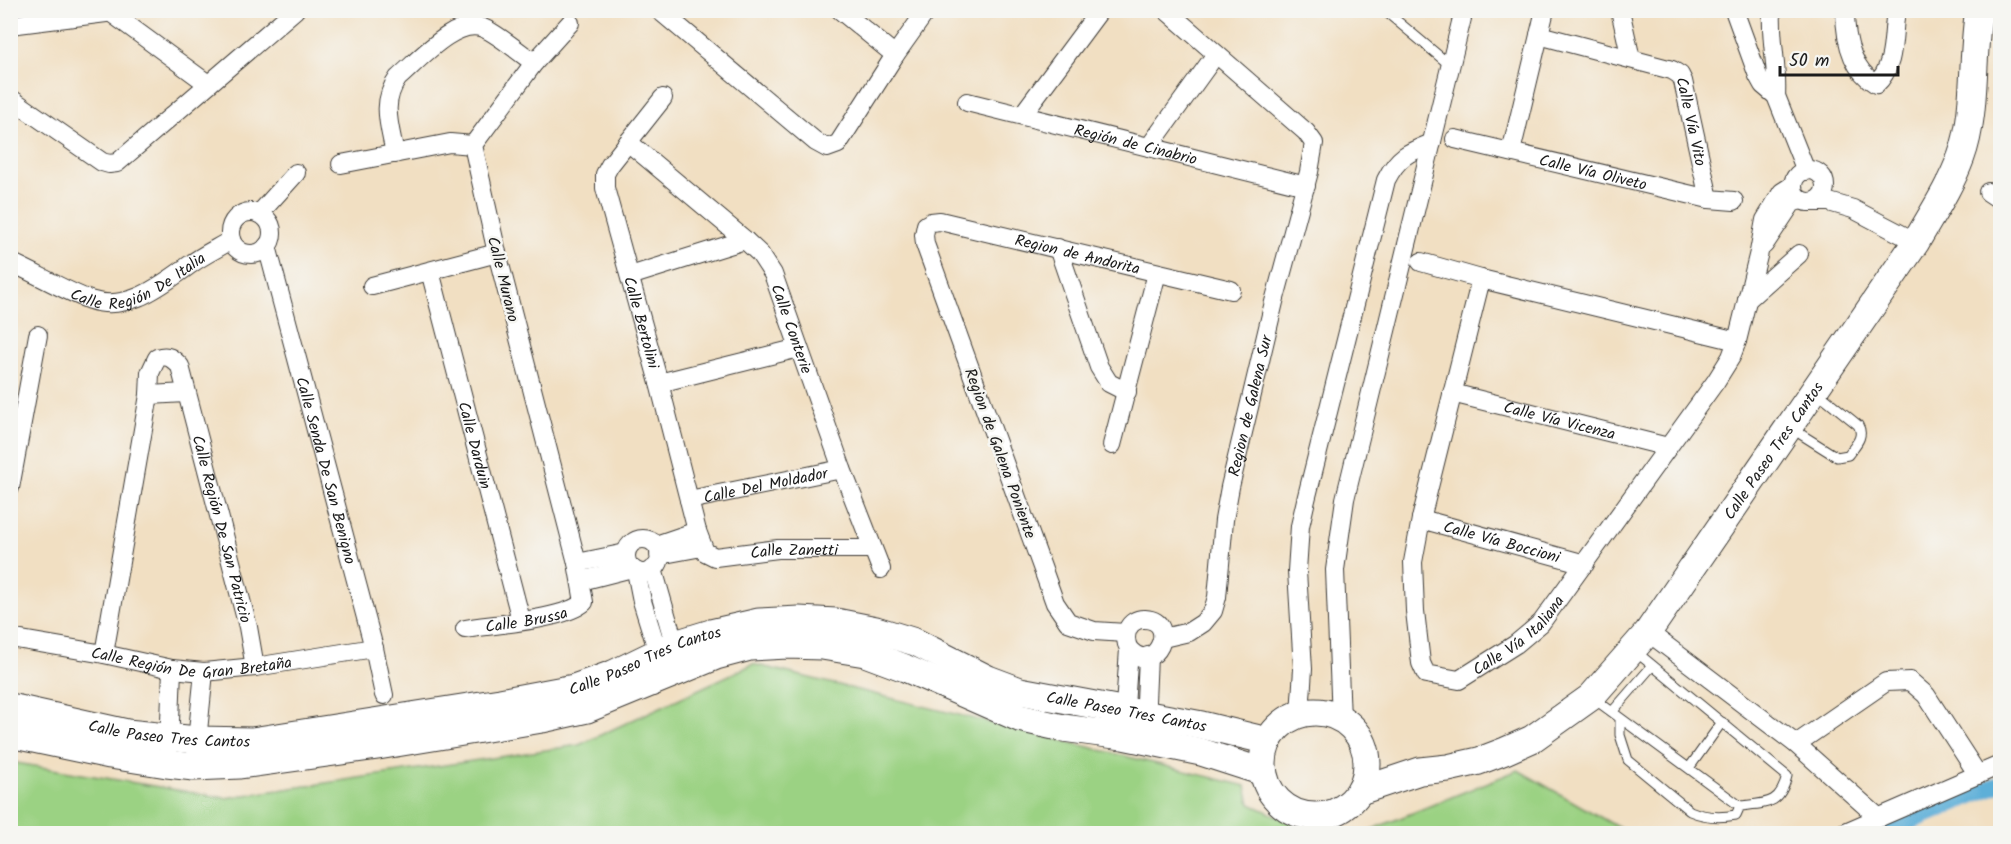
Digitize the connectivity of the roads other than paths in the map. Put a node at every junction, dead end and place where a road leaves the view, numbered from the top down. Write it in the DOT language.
graph roads {
  1 [pos="295,10"];
  2 [pos="659,10"];
  3 [pos="840,10"];
  4 [pos="927,10"];
  5 [pos="1100,10"];
  6 [pos="1166,10"];
  7 [pos="1384,10"];
  8 [pos="1464,10"];
  9 [pos="1545,10"];
  10 [pos="1620,10"];
  11 [pos="1734,10"];
  12 [pos="1772,10"];
  13 [pos="1845,10"];
  14 [pos="1896,10"];
  15 [pos="1979,10"];
  16 [pos="116,11"];
  17 [pos="570,23"];
  18 [pos="10,25"];
  19 [pos="1539,35"];
  20 [pos="1216,54"];
  21 [pos="895,55"];
  22 [pos="1631,59"];
  23 [pos="534,63"];
  24 [pos="1451,66"];
  25 [pos="208,84"];
  26 [pos="1776,96"];
  27 [pos="10,98"];
  28 [pos="663,98"];
  29 [pos="967,102"];
  30 [pos="1022,115"];
  31 [pos="1455,139"];
  32 [pos="628,142"];
  33 [pos="1432,143"];
  34 [pos="473,145"];
  35 [pos="1149,147"];
  36 [pos="1511,152"];
  37 [pos="395,154"];
  38 [pos="341,164"];
  39 [pos="1806,171"];
  40 [pos="297,173"];
  41 [pos="1823,179"];
  42 [pos="1306,186"];
  43 [pos="1801,196"];
  44 [pos="1709,199"];
  45 [pos="1734,201"];
  46 [pos="1853,209"];
  47 [pos="259,214"];
  48 [pos="926,225"];
  49 [pos="231,240"];
  50 [pos="745,240"];
  51 [pos="1916,242"];
  52 [pos="267,246"];
  53 [pos="1058,248"];
  54 [pos="497,253"];
  55 [pos="1799,254"];
  56 [pos="10,262"];
  57 [pos="1421,262"];
  58 [pos="430,270"];
  59 [pos="1157,273"];
  60 [pos="630,276"];
  61 [pos="1481,279"];
  62 [pos="372,286"];
  63 [pos="1231,290"];
  64 [pos="1748,300"];
  65 [pos="38,335"];
  66 [pos="1737,341"];
  67 [pos="799,348"];
  68 [pos="659,383"];
  69 [pos="1814,390"];
  70 [pos="1127,392"];
  71 [pos="186,393"];
  72 [pos="1452,393"];
  73 [pos="149,395"];
  74 [pos="1791,424"];
  75 [pos="1112,445"];
  76 [pos="1668,447"];
  77 [pos="842,469"];
  78 [pos="10,488"];
  79 [pos="689,500"];
  80 [pos="1420,519"];
  81 [pos="705,545"];
  82 [pos="872,549"];
  83 [pos="644,560"];
  84 [pos="577,563"];
  85 [pos="1585,564"];
  86 [pos="881,569"];
  87 [pos="581,581"];
  88 [pos="584,602"];
  89 [pos="521,621"];
  90 [pos="465,629"];
  91 [pos="10,638"];
  92 [pos="1163,639"];
  93 [pos="1127,641"];
  94 [pos="374,648"];
  95 [pos="1644,649"];
  96 [pos="104,654"];
  97 [pos="1148,656"];
  98 [pos="670,661"];
  99 [pos="255,667"];
  100 [pos="172,669"];
  101 [pos="204,672"];
  102 [pos="384,695"];
  103 [pos="10,707"];
  104 [pos="1608,709"];
  105 [pos="1300,714"];
  106 [pos="1341,719"];
  107 [pos="1722,722"];
  108 [pos="1134,725"];
  109 [pos="10,734"];
  110 [pos="1268,741"];
  111 [pos="1796,744"];
  112 [pos="1365,750"];
  113 [pos="168,751"];
  114 [pos="195,754"];
  115 [pos="2001,765"];
  116 [pos="1689,768"];
  117 [pos="1420,771"];
  118 [pos="1263,772"];
  119 [pos="1978,775"];
  120 [pos="1360,791"];
  121 [pos="1740,806"];
  122 [pos="1879,818"];
  123 [pos="1841,834"];
  1 -- 25 [label="street"];
  2 -- 21 [label="street"];
  3 -- 21 [label="street"];
  4 -- 21 [label="street"];
  5 -- 30 [label="street"];
  6 -- 20 [label="street"];
  7 -- 24 [label="lane"];
  8 -- 24 [label="street"];
  9 -- 19 [label="street"];
  10 -- 22 [label="street"];
  11 -- 26 [label="street"];
  12 -- 26 [label="street"];
  13 -- 14 [label="street"];
  15 -- 51 [label="street, Calle Paseo Tres Cantos"];
  16 -- 18 [label="street"];
  16 -- 25 [label="street"];
  17 -- 23 [label="street"];
  19 -- 22 [label="street"];
  19 -- 36 [label="street"];
  20 -- 35 [label="street"];
  20 -- 42 [label="street, Region de Galena Sur"];
  22 -- 44 [label="street, Calle Vía Vito"];
  23 -- 34 [label="street"];
  23 -- 37 [label="street"];
  24 -- 33 [label="street"];
  25 -- 27 [label="street"];
  26 -- 39 [label="street"];
  28 -- 32 [label="street, Calle Bertolini"];
  29 -- 30 [label="street, Región de Cinabrio"];
  30 -- 35 [label="street, Región de Cinabrio"];
  31 -- 36 [label="street, Calle Vía Oliveto"];
  32 -- 50 [label="street, Calle Conterie"];
  32 -- 60 [label="street, Calle Bertolini"];
  33 -- 105 [label="street"];
  33 -- 106 [label="street"];
  34 -- 37 [label="street"];
  34 -- 54 [label="street, Calle Murano"];
  35 -- 42 [label="street, Región de Cinabrio"];
  36 -- 44 [label="street, Calle Vía Oliveto"];
  37 -- 38 [label="street"];
  39 -- 41 [label="street"];
  39 -- 43 [label="street"];
  40 -- 47 [label="street"];
  41 -- 43 [label="street"];
  41 -- 46 [label="street"];
  42 -- 92 [label="street, Region de Galena Sur"];
  43 -- 46 [label="street"];
  43 -- 64 [label="street, Calle Vía Italiana"];
  44 -- 45 [label="street, Calle Vía Oliveto"];
  46 -- 51 [label="street"];
  47 -- 49 [label="street"];
  47 -- 52 [label="street"];
  48 -- 53 [label="street, Region de Andorita"];
  48 -- 93 [label="street, Region de Galena Poniente"];
  49 -- 52 [label="street"];
  49 -- 56 [label="street, Calle Región De Italia"];
  50 -- 60 [label="street"];
  50 -- 67 [label="street, Calle Conterie"];
  51 -- 69 [label="street, Calle Paseo Tres Cantos"];
  52 -- 94 [label="street, Calle Senda De San Benigno"];
  53 -- 59 [label="street, Region de Andorita"];
  53 -- 70 [label="street"];
  54 -- 58 [label="street"];
  54 -- 84 [label="street, Calle Murano"];
  55 -- 64 [label="street"];
  57 -- 61 [label="street"];
  58 -- 62 [label="street"];
  58 -- 89 [label="street, Calle Darduin"];
  59 -- 63 [label="street, Region de Andorita"];
  59 -- 70 [label="street"];
  60 -- 68 [label="street, Calle Bertolini"];
  61 -- 66 [label="street"];
  61 -- 72 [label="street, Calle Vía Italiana"];
  64 -- 66 [label="street, Calle Vía Italiana"];
  65 -- 78 [label="street"];
  66 -- 76 [label="street, Calle Vía Italiana"];
  67 -- 68 [label="street"];
  67 -- 77 [label="street, Calle Conterie"];
  68 -- 79 [label="street, Calle Bertolini"];
  69 -- 74 [label="street, Calle Paseo Tres Cantos"];
  69 -- 74 [label="lane"];
  70 -- 75 [label="street"];
  71 -- 73 [label="street"];
  71 -- 73 [label="street, Calle Región De San Patricio"];
  71 -- 99 [label="street, Calle Región De San Patricio"];
  72 -- 76 [label="street, Calle Vía Vicenza"];
  72 -- 80 [label="street, Calle Vía Italiana"];
  73 -- 96 [label="street, Calle Región De San Patricio"];
  74 -- 95 [label="street, Calle Paseo Tres Cantos"];
  76 -- 85 [label="street, Calle Vía Italiana"];
  77 -- 79 [label="street, Calle Del Moldador"];
  77 -- 82 [label="street, Calle Conterie"];
  79 -- 81 [label="street, Calle Bertolini"];
  80 -- 85 [label="street, Calle Vía Boccioni"];
  80 -- 85 [label="street, Calle Vía Italiana"];
  81 -- 82 [label="street, Calle Zanetti"];
  81 -- 83 [label="street"];
  82 -- 86 [label="street, Calle Conterie"];
  83 -- 84 [label="street"];
  83 -- 87 [label="street"];
  83 -- 98 [label="street"];
  84 -- 87 [label="street, Calle Murano"];
  87 -- 88 [label="street, Calle Murano"];
  88 -- 89 [label="street, Calle Brussa"];
  89 -- 90 [label="street, Calle Brussa"];
  91 -- 96 [label="street, Calle Región De Gran Bretaña"];
  92 -- 93 [label="street"];
  92 -- 97 [label="street"];
  93 -- 97 [label="street"];
  93 -- 108 [label="street"];
  94 -- 99 [label="street, Calle Región De Gran Bretaña"];
  94 -- 102 [label="street, Calle Senda De San Benigno"];
  95 -- 104 [label="street, Calle Paseo Tres Cantos"];
  95 -- 107 [label="lane"];
  95 -- 111 [label="street"];
  96 -- 100 [label="street, Calle Región De Gran Bretaña"];
  97 -- 108 [label="street"];
  98 -- 108 [label="street, Calle Paseo Tres Cantos"];
  98 -- 114 [label="street, Calle Paseo Tres Cantos"];
  99 -- 101 [label="street, Calle Región De Gran Bretaña"];
  100 -- 101 [label="street, Calle Región De Gran Bretaña"];
  100 -- 113 [label="street"];
  101 -- 114 [label="street"];
  103 -- 113 [label="street, Calle Paseo Tres Cantos"];
  104 -- 116 [label="lane"];
  104 -- 117 [label="street, Calle Paseo Tres Cantos"];
  104 -- 121 [label="lane"];
  105 -- 106 [label="street"];
  105 -- 110 [label="street"];
  106 -- 112 [label="street"];
  107 -- 116 [label="lane"];
  107 -- 121 [label="lane"];
  108 -- 110 [label="street, Calle Paseo Tres Cantos"];
  108 -- 118 [label="street, Calle Paseo Tres Cantos"];
  109 -- 113 [label="street, Calle Paseo Tres Cantos"];
  110 -- 118 [label="street"];
  111 -- 119 [label="street"];
  111 -- 122 [label="street"];
  112 -- 117 [label="street, Calle Paseo Tres Cantos"];
  112 -- 120 [label="street"];
  113 -- 114 [label="street, Calle Paseo Tres Cantos"];
  115 -- 119 [label="street"];
  116 -- 121 [label="lane"];
  117 -- 120 [label="street, Calle Paseo Tres Cantos"];
  118 -- 120 [label="street"];
  119 -- 122 [label="street"];
  122 -- 123 [label="street"];
}
